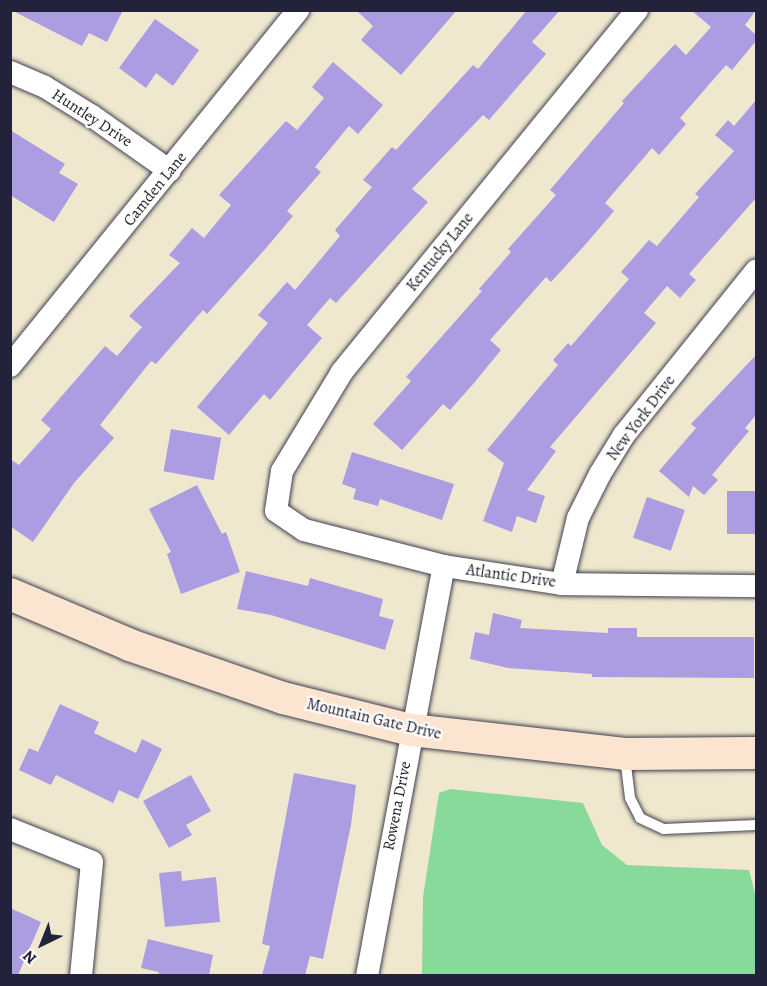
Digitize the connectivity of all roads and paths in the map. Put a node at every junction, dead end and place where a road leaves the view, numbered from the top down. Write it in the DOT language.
graph roads {
  1 [pos="298,10"];
  2 [pos="637,10"];
  3 [pos="10,72"];
  4 [pos="170,171"];
  5 [pos="756,271"];
  6 [pos="10,366"];
  7 [pos="276,511"];
  8 [pos="444,566"];
  9 [pos="562,584"];
  10 [pos="756,586"];
  11 [pos="10,594"];
  12 [pos="411,730"];
  13 [pos="756,753"];
  14 [pos="625,754"];
  15 [pos="756,825"];
  16 [pos="10,829"];
  17 [pos="81,975"];
  18 [pos="366,975"];
  1 -- 4 [label="street, Camden Lane"];
  2 -- 7 [label="street, Kentucky Lane"];
  3 -- 4 [label="street, Huntley Drive"];
  4 -- 6 [label="street, Camden Lane"];
  5 -- 9 [label="street, New York Drive"];
  7 -- 8 [label="street, Atlantic Drive"];
  8 -- 9 [label="street, Atlantic Drive"];
  8 -- 12 [label="street, Rowena Drive"];
  9 -- 10 [label="street, Atlantic Drive"];
  11 -- 12 [label="main road, Mountain Gate Drive"];
  12 -- 14 [label="main road, Mountain Gate Drive"];
  12 -- 18 [label="street, Rowena Drive"];
  13 -- 14 [label="main road, Mountain Gate Drive"];
  14 -- 15 [label="lane"];
  16 -- 17 [label="street"];
}
